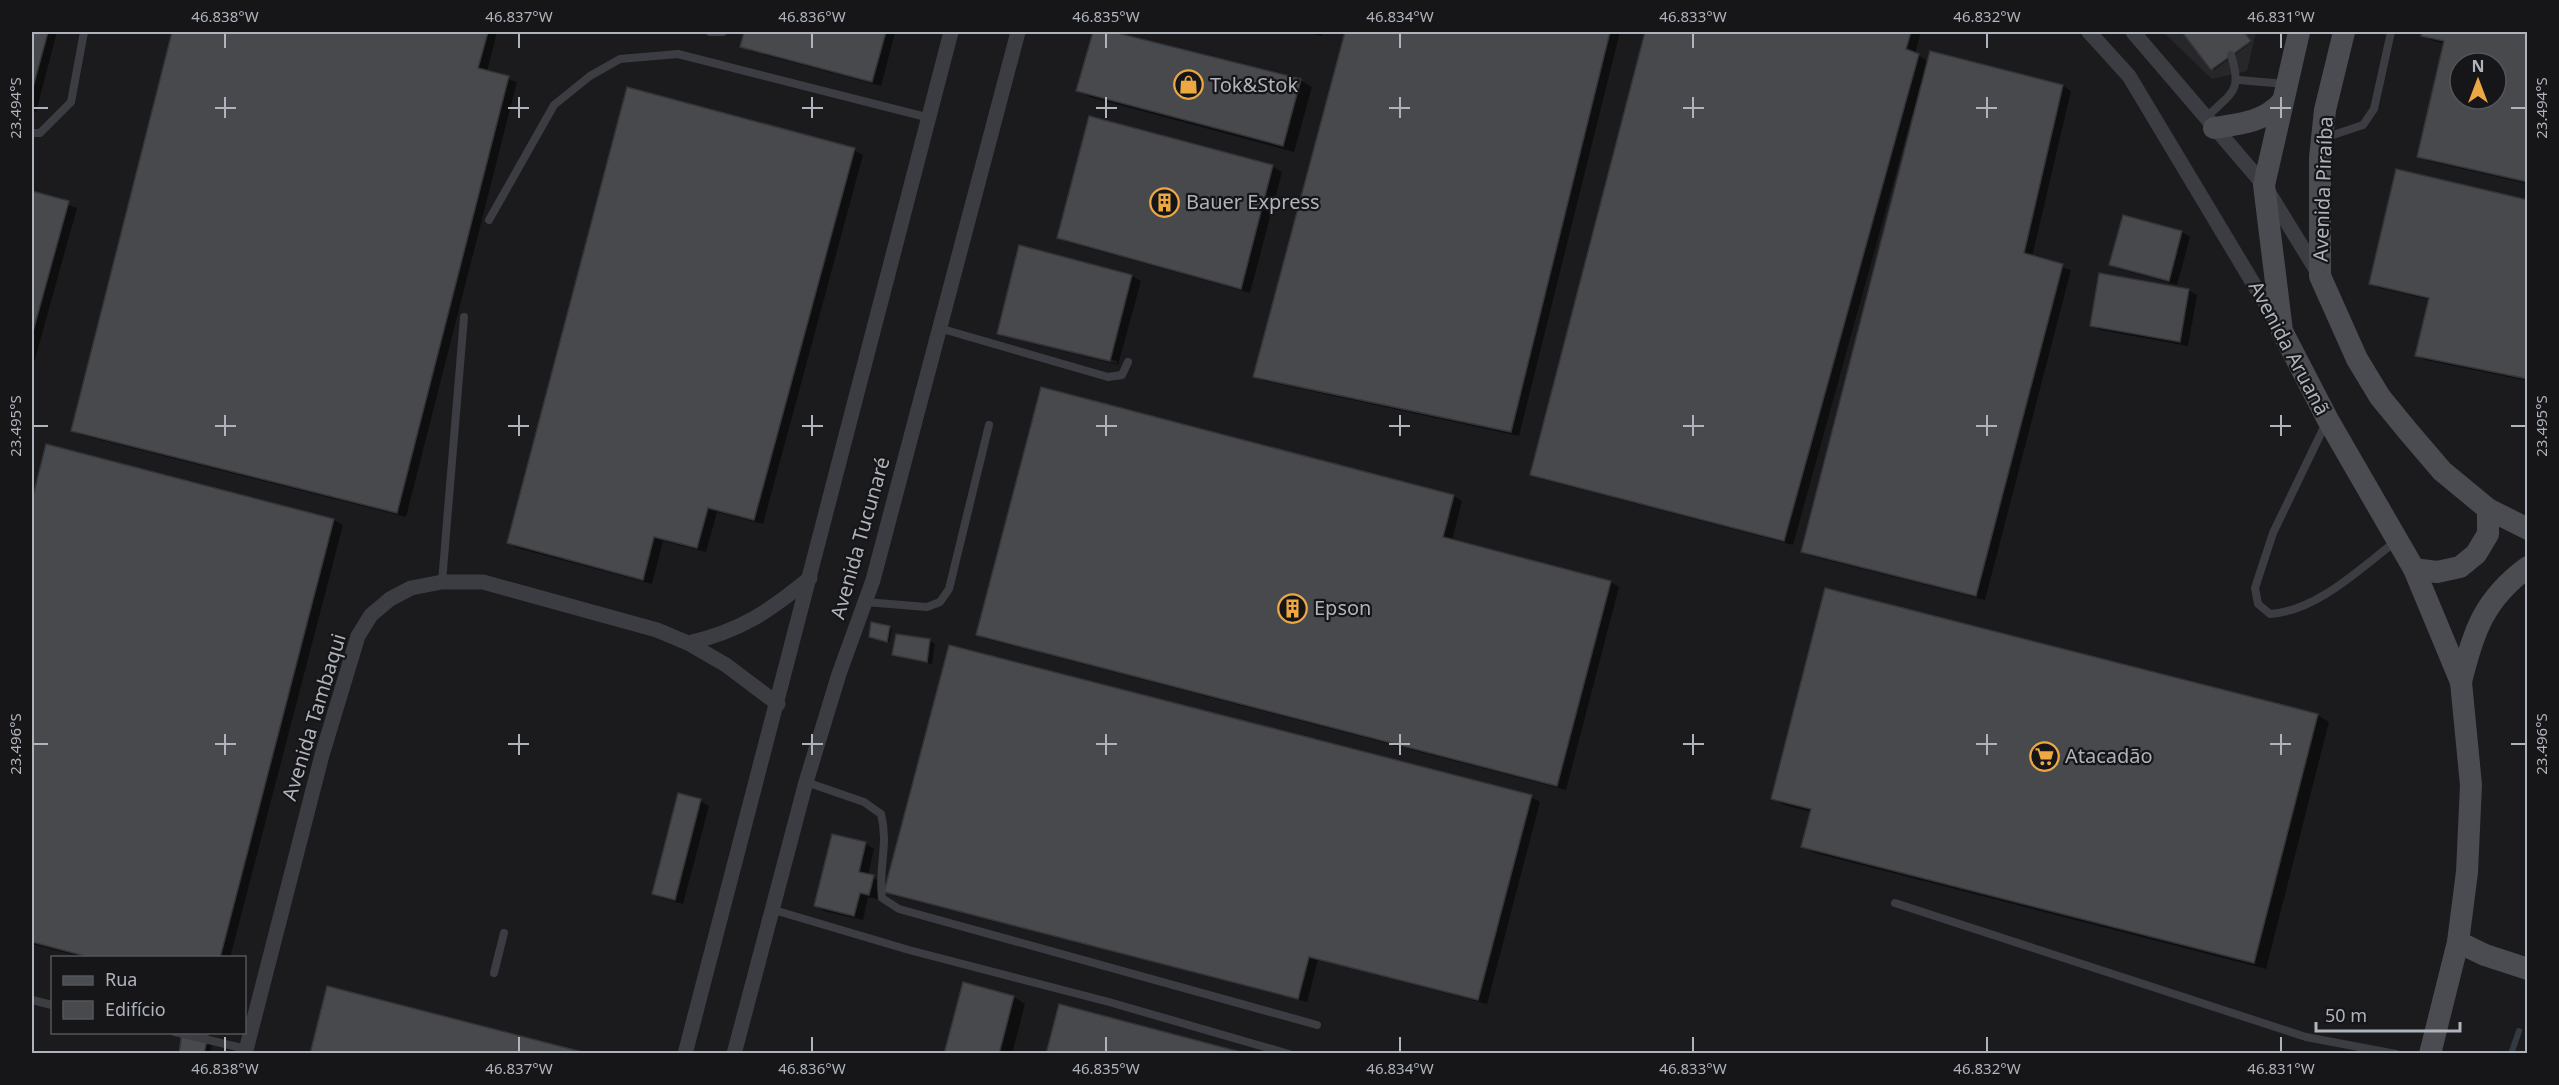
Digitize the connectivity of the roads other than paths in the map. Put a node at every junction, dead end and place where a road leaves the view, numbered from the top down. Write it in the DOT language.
graph roads {
  1 [pos="84,32"];
  2 [pos="710,32"];
  3 [pos="723,32"];
  4 [pos="951,32"];
  5 [pos="1018,32"];
  6 [pos="2089,32"];
  7 [pos="2299,32"];
  8 [pos="2344,32"];
  9 [pos="2391,32"];
  10 [pos="2139,34"];
  11 [pos="2231,55"];
  12 [pos="2239,80"];
  13 [pos="2284,93"];
  14 [pos="930,118"];
  15 [pos="2210,123"];
  16 [pos="32,133"];
  17 [pos="2322,138"];
  18 [pos="2264,185"];
  19 [pos="489,220"];
  20 [pos="2320,276"];
  21 [pos="464,317"];
  22 [pos="939,328"];
  23 [pos="2282,331"];
  24 [pos="1128,362"];
  25 [pos="2328,420"];
  26 [pos="989,425"];
  27 [pos="2488,509"];
  28 [pos="2528,529"];
  29 [pos="2397,540"];
  30 [pos="2528,567"];
  31 [pos="2414,570"];
  32 [pos="810,578"];
  33 [pos="442,582"];
  34 [pos="865,602"];
  35 [pos="688,643"];
  36 [pos="2461,682"];
  37 [pos="778,704"];
  38 [pos="806,782"];
  39 [pos="1895,903"];
  40 [pos="774,910"];
  41 [pos="504,933"];
  42 [pos="2458,942"];
  43 [pos="2526,968"];
  44 [pos="494,973"];
  45 [pos="32,1000"];
  46 [pos="51,1005"];
  47 [pos="1317,1025"];
  48 [pos="182,1034"];
  49 [pos="246,1051"];
  50 [pos="685,1053"];
  51 [pos="735,1053"];
  52 [pos="1289,1053"];
  53 [pos="2396,1053"];
  54 [pos="2430,1053"];
  1 -- 16 [label="lane"];
  2 -- 3 [label="lane"];
  4 -- 14 [label="street, Avenida Tucunaré"];
  5 -- 22 [label="street, Avenida Tucunaré"];
  6 -- 23 [label="street, Avenida Aruanã"];
  7 -- 13 [label="main road"];
  8 -- 17 [label="main road, Avenida Piraíba"];
  9 -- 17 [label="lane"];
  10 -- 15 [label="street"];
  11 -- 12 [label="lane"];
  12 -- 13 [label="lane"];
  12 -- 15 [label="lane"];
  13 -- 15 [label="main road"];
  13 -- 18 [label="main road"];
  14 -- 19 [label="lane"];
  14 -- 32 [label="street, Avenida Tucunaré"];
  15 -- 18 [label="street"];
  17 -- 20 [label="main road, Avenida Piraíba"];
  18 -- 20 [label="street"];
  18 -- 23 [label="main road"];
  20 -- 27 [label="main road"];
  21 -- 33 [label="lane"];
  22 -- 24 [label="lane"];
  22 -- 34 [label="street, Avenida Tucunaré"];
  23 -- 25 [label="main road, Avenida Aruanã"];
  25 -- 29 [label="main road, Avenida Aruanã"];
  25 -- 29 [label="lane"];
  26 -- 34 [label="lane"];
  27 -- 28 [label="main road"];
  27 -- 31 [label="main road"];
  29 -- 31 [label="main road, Avenida Aruanã"];
  30 -- 36 [label="main road"];
  31 -- 36 [label="main road, Avenida Aruanã"];
  32 -- 35 [label="street"];
  32 -- 37 [label="street, Avenida Tucunaré"];
  33 -- 35 [label="street, Avenida Tambaqui"];
  33 -- 49 [label="street, Avenida Tambaqui"];
  34 -- 38 [label="street, Avenida Tucunaré"];
  35 -- 37 [label="street, Avenida Tambaqui"];
  36 -- 42 [label="main road"];
  37 -- 50 [label="street, Avenida Tucunaré"];
  38 -- 40 [label="street, Avenida Tucunaré"];
  38 -- 47 [label="lane"];
  39 -- 53 [label="lane"];
  40 -- 51 [label="street, Avenida Tucunaré"];
  40 -- 52 [label="lane"];
  41 -- 44 [label="lane"];
  42 -- 43 [label="main road"];
  42 -- 54 [label="main road"];
  45 -- 46 [label="lane"];
  48 -- 49 [label="lane"];
}
